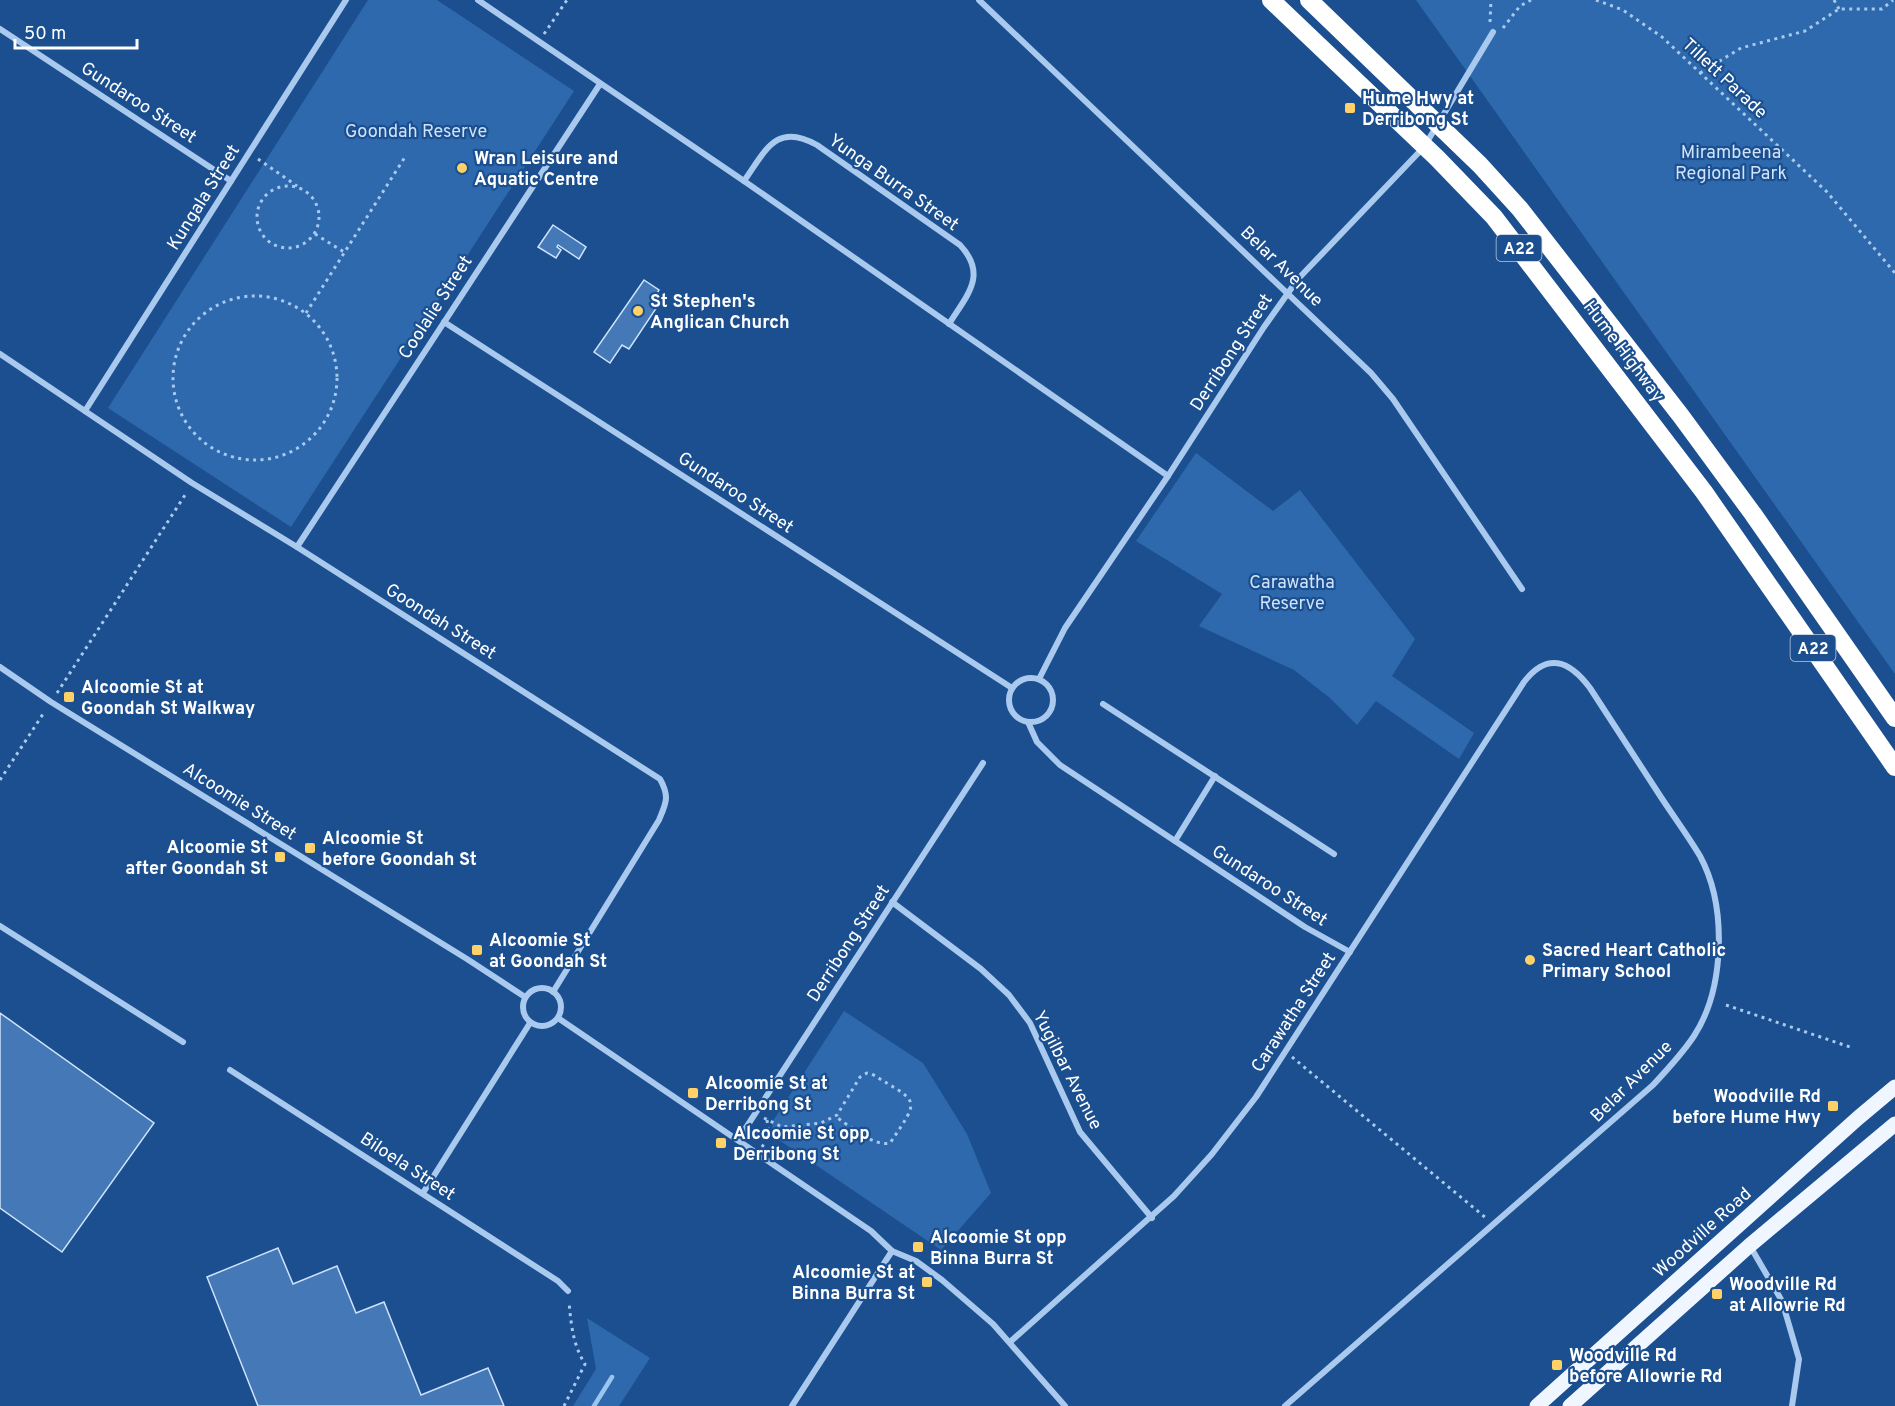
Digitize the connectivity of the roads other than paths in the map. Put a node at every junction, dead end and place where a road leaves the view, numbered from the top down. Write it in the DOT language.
graph roads {
  1 [pos="346,0"];
  2 [pos="478,0"];
  3 [pos="980,0"];
  4 [pos="1271,0"];
  5 [pos="1309,0"];
  6 [pos="0,29"];
  7 [pos="1493,32"];
  8 [pos="600,84"];
  9 [pos="1438,125"];
  10 [pos="1424,147"];
  11 [pos="231,181"];
  12 [pos="744,181"];
  13 [pos="1288,293"];
  14 [pos="444,322"];
  15 [pos="949,324"];
  16 [pos="0,354"];
  17 [pos="85,411"];
  18 [pos="1168,476"];
  19 [pos="297,547"];
  20 [pos="1522,589"];
  21 [pos="1553,662"];
  22 [pos="0,667"];
  23 [pos="1039,679"];
  24 [pos="1012,688"];
  25 [pos="1103,704"];
  26 [pos="1895,718"];
  27 [pos="1028,722"];
  28 [pos="983,763"];
  29 [pos="1895,767"];
  30 [pos="1215,776"];
  31 [pos="1175,841"];
  32 [pos="1334,854"];
  33 [pos="892,902"];
  34 [pos="0,926"];
  35 [pos="1350,952"];
  36 [pos="553,992"];
  37 [pos="525,998"];
  38 [pos="558,1018"];
  39 [pos="530,1023"];
  40 [pos="183,1042"];
  41 [pos="230,1070"];
  42 [pos="1895,1087"];
  43 [pos="1895,1124"];
  44 [pos="738,1140"];
  45 [pos="423,1193"];
  46 [pos="1152,1218"];
  47 [pos="1749,1246"];
  48 [pos="892,1251"];
  49 [pos="568,1291"];
  50 [pos="1011,1342"];
  51 [pos="792,1406"];
  52 [pos="1065,1406"];
  53 [pos="1286,1406"];
  54 [pos="1537,1406"];
  55 [pos="1570,1406"];
  56 [pos="1792,1406"];
  1 -- 11 [label="street, Kungala Street"];
  2 -- 8 [label="street"];
  3 -- 13 [label="street, Belar Avenue"];
  4 -- 10 [label="highway, Hume Highway / A22"];
  5 -- 9 [label="highway, Hume Highway / A22"];
  6 -- 11 [label="street, Gundaroo Street"];
  7 -- 9 [label="street, Derribong Street"];
  8 -- 12 [label="street"];
  8 -- 14 [label="street, Coolalie Street"];
  9 -- 10 [label="street, Derribong Street"];
  9 -- 26 [label="highway, Hume Highway / A22"];
  10 -- 13 [label="street, Derribong Street"];
  10 -- 29 [label="highway, Hume Highway / A22"];
  11 -- 17 [label="street, Kungala Street"];
  12 -- 15 [label="street"];
  12 -- 15 [label="street, Yunga Burra Street"];
  13 -- 18 [label="street, Derribong Street"];
  13 -- 20 [label="street, Belar Avenue"];
  14 -- 19 [label="street, Coolalie Street"];
  14 -- 24 [label="street, Gundaroo Street"];
  15 -- 18 [label="street"];
  16 -- 17 [label="street, Goondah Street"];
  17 -- 19 [label="street, Goondah Street"];
  18 -- 23 [label="street, Derribong Street"];
  19 -- 36 [label="street, Goondah Street"];
  21 -- 35 [label="street, Carawatha Street"];
  21 -- 53 [label="street, Belar Avenue"];
  22 -- 37 [label="street, Alcoomie Street"];
  23 -- 24 [label="street"];
  23 -- 27 [label="street"];
  24 -- 27 [label="street"];
  25 -- 30 [label="street"];
  27 -- 31 [label="street, Gundaroo Street"];
  28 -- 33 [label="street, Derribong Street"];
  30 -- 31 [label="street"];
  30 -- 32 [label="street"];
  31 -- 35 [label="street, Gundaroo Street"];
  33 -- 44 [label="street, Derribong Street"];
  33 -- 46 [label="street, Yugilbar Avenue"];
  34 -- 40 [label="street"];
  35 -- 46 [label="street, Carawatha Street"];
  36 -- 37 [label="street"];
  36 -- 38 [label="street"];
  37 -- 39 [label="street"];
  38 -- 39 [label="street"];
  38 -- 44 [label="street"];
  39 -- 45 [label="street"];
  41 -- 45 [label="street, Biloela Street"];
  42 -- 54 [label="main road, Woodville Road"];
  43 -- 47 [label="main road"];
  44 -- 48 [label="street"];
  45 -- 49 [label="street, Biloela Street"];
  46 -- 50 [label="street, Carawatha Street"];
  47 -- 55 [label="main road"];
  47 -- 56 [label="street"];
  48 -- 50 [label="street"];
  48 -- 51 [label="street"];
  50 -- 52 [label="street"];
}
